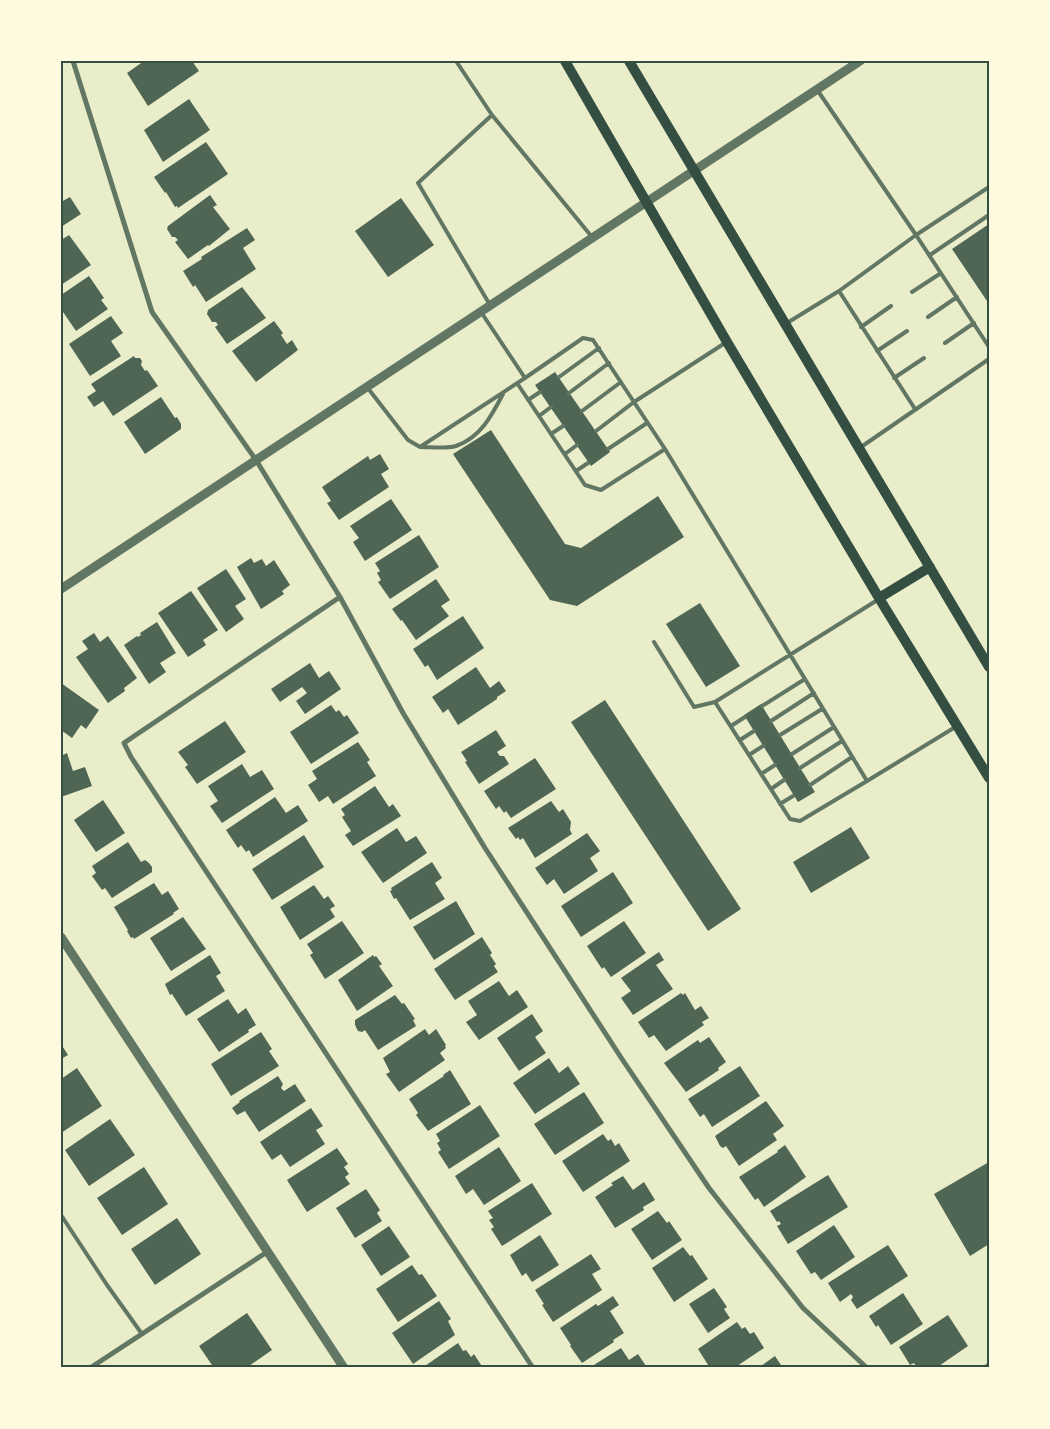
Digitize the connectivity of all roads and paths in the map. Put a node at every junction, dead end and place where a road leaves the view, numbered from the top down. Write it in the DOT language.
graph roads {
  1 [pos="73,61"];
  2 [pos="456,61"];
  3 [pos="565,61"];
  4 [pos="629,61"];
  5 [pos="860,61"];
  6 [pos="817,90"];
  7 [pos="492,115"];
  8 [pos="694,172"];
  9 [pos="989,187"];
  10 [pos="647,202"];
  11 [pos="989,215"];
  12 [pos="916,235"];
  13 [pos="593,238"];
  14 [pos="930,255"];
  15 [pos="941,273"];
  16 [pos="839,291"];
  17 [pos="912,292"];
  18 [pos="957,297"];
  19 [pos="490,305"];
  20 [pos="891,306"];
  21 [pos="481,312"];
  22 [pos="928,317"];
  23 [pos="974,323"];
  24 [pos="785,324"];
  25 [pos="861,327"];
  26 [pos="907,331"];
  27 [pos="727,342"];
  28 [pos="945,343"];
  29 [pos="989,347"];
  30 [pos="599,348"];
  31 [pos="877,351"];
  32 [pos="924,358"];
  33 [pos="989,359"];
  34 [pos="609,363"];
  35 [pos="559,377"];
  36 [pos="525,378"];
  37 [pos="894,378"];
  38 [pos="621,382"];
  39 [pos="516,383"];
  40 [pos="367,387"];
  41 [pos="504,392"];
  42 [pos="540,392"];
  43 [pos="569,393"];
  44 [pos="528,400"];
  45 [pos="634,402"];
  46 [pos="551,407"];
  47 [pos="915,410"];
  48 [pos="582,411"];
  49 [pos="539,416"];
  50 [pos="647,423"];
  51 [pos="563,426"];
  52 [pos="596,431"];
  53 [pos="551,434"];
  54 [pos="576,445"];
  55 [pos="420,447"];
  56 [pos="859,448"];
  57 [pos="608,449"];
  58 [pos="665,449"];
  59 [pos="565,454"];
  60 [pos="256,460"];
  61 [pos="588,463"];
  62 [pos="576,471"];
  63 [pos="930,567"];
  64 [pos="61,589"];
  65 [pos="340,597"];
  66 [pos="879,598"];
  67 [pos="654,642"];
  68 [pos="791,656"];
  69 [pos="989,667"];
  70 [pos="805,679"];
  71 [pos="814,693"];
  72 [pos="715,702"];
  73 [pos="762,706"];
  74 [pos="822,709"];
  75 [pos="746,717"];
  76 [pos="771,721"];
  77 [pos="731,726"];
  78 [pos="957,726"];
  79 [pos="834,727"];
  80 [pos="754,731"];
  81 [pos="780,736"];
  82 [pos="740,740"];
  83 [pos="842,741"];
  84 [pos="763,746"];
  85 [pos="792,754"];
  86 [pos="750,755"];
  87 [pos="852,757"];
  88 [pos="775,765"];
  89 [pos="800,768"];
  90 [pos="761,774"];
  91 [pos="989,778"];
  92 [pos="784,780"];
  93 [pos="867,781"];
  94 [pos="810,785"];
  95 [pos="771,789"];
  96 [pos="793,796"];
  97 [pos="780,804"];
  98 [pos="61,937"];
  99 [pos="61,1215"];
  100 [pos="267,1252"];
  101 [pos="142,1334"];
  102 [pos="989,1365"];
  103 [pos="90,1368"];
  104 [pos="344,1368"];
  105 [pos="534,1368"];
  106 [pos="867,1368"];
  107 [pos="985,1368"];
  1 -- 60 [label="street"];
  2 -- 7 [label="lane"];
  3 -- 10 [label="main road"];
  4 -- 8 [label="main road"];
  5 -- 6 [label="street"];
  6 -- 8 [label="street"];
  6 -- 12 [label="lane"];
  7 -- 13 [label="lane"];
  7 -- 19 [label="lane"];
  8 -- 10 [label="street"];
  8 -- 24 [label="main road"];
  9 -- 12 [label="lane"];
  10 -- 13 [label="street"];
  10 -- 27 [label="main road"];
  11 -- 14 [label="lane"];
  12 -- 14 [label="lane"];
  12 -- 16 [label="lane"];
  13 -- 19 [label="street"];
  14 -- 15 [label="lane"];
  15 -- 17 [label="lane"];
  15 -- 18 [label="lane"];
  16 -- 24 [label="lane"];
  16 -- 25 [label="lane"];
  18 -- 22 [label="lane"];
  18 -- 23 [label="lane"];
  19 -- 21 [label="street"];
  20 -- 25 [label="lane"];
  21 -- 36 [label="lane"];
  21 -- 40 [label="street"];
  23 -- 28 [label="lane"];
  23 -- 29 [label="lane"];
  24 -- 56 [label="main road"];
  25 -- 31 [label="lane"];
  26 -- 31 [label="lane"];
  27 -- 45 [label="lane"];
  27 -- 66 [label="main road"];
  30 -- 34 [label="lane"];
  30 -- 35 [label="lane"];
  30 -- 36 [label="lane"];
  31 -- 37 [label="lane"];
  32 -- 37 [label="lane"];
  33 -- 47 [label="lane"];
  34 -- 38 [label="lane"];
  34 -- 43 [label="lane"];
  36 -- 39 [label="lane"];
  37 -- 47 [label="lane"];
  38 -- 45 [label="lane"];
  38 -- 48 [label="lane"];
  39 -- 41 [label="lane"];
  39 -- 44 [label="lane"];
  40 -- 55 [label="lane"];
  40 -- 60 [label="street"];
  41 -- 55 [label="lane"];
  41 -- 55 [label="lane"];
  42 -- 44 [label="lane"];
  44 -- 49 [label="lane"];
  45 -- 50 [label="lane"];
  45 -- 52 [label="lane"];
  46 -- 49 [label="lane"];
  47 -- 56 [label="lane"];
  49 -- 53 [label="lane"];
  50 -- 57 [label="lane"];
  50 -- 58 [label="lane"];
  51 -- 53 [label="lane"];
  53 -- 59 [label="lane"];
  54 -- 59 [label="lane"];
  56 -- 63 [label="main road"];
  58 -- 62 [label="lane"];
  58 -- 68 [label="lane"];
  59 -- 62 [label="lane"];
  60 -- 64 [label="street"];
  60 -- 65 [label="street"];
  61 -- 62 [label="lane"];
  63 -- 66 [label="main road"];
  63 -- 69 [label="main road"];
  65 -- 105 [label="street"];
  65 -- 106 [label="street"];
  66 -- 68 [label="lane"];
  66 -- 78 [label="main road"];
  67 -- 72 [label="lane"];
  68 -- 70 [label="lane"];
  68 -- 72 [label="lane"];
  70 -- 71 [label="lane"];
  70 -- 73 [label="lane"];
  71 -- 74 [label="lane"];
  71 -- 76 [label="lane"];
  72 -- 77 [label="lane"];
  74 -- 79 [label="lane"];
  74 -- 81 [label="lane"];
  75 -- 77 [label="lane"];
  77 -- 82 [label="lane"];
  78 -- 91 [label="main road"];
  78 -- 93 [label="lane"];
  79 -- 83 [label="lane"];
  79 -- 85 [label="lane"];
  80 -- 82 [label="lane"];
  82 -- 86 [label="lane"];
  83 -- 87 [label="lane"];
  83 -- 89 [label="lane"];
  84 -- 86 [label="lane"];
  86 -- 90 [label="lane"];
  87 -- 93 [label="lane"];
  87 -- 94 [label="lane"];
  88 -- 90 [label="lane"];
  90 -- 95 [label="lane"];
  92 -- 95 [label="lane"];
  93 -- 97 [label="lane"];
  95 -- 97 [label="lane"];
  96 -- 97 [label="lane"];
  98 -- 100 [label="street"];
  99 -- 101 [label="lane"];
  100 -- 101 [label="street"];
  100 -- 104 [label="street"];
  101 -- 103 [label="street"];
  102 -- 107 [label="street"];
}
